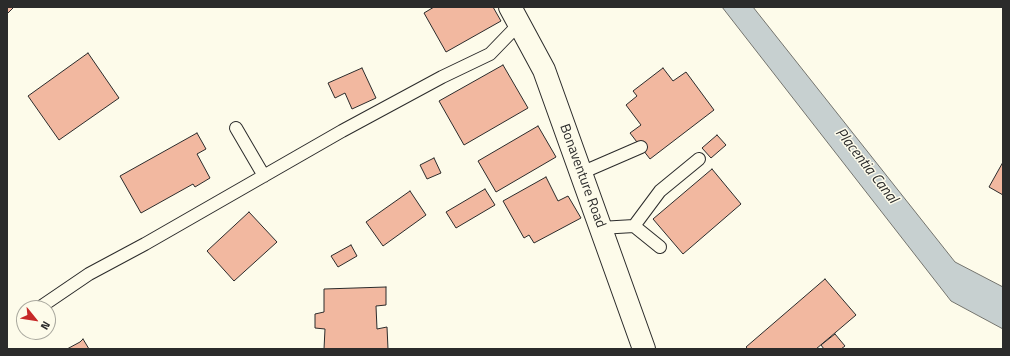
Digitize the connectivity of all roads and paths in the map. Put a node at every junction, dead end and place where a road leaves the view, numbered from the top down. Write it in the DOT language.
graph roads {
  1 [pos="515,16"];
  2 [pos="236,128"];
  3 [pos="641,148"];
  4 [pos="699,159"];
  5 [pos="581,173"];
  6 [pos="264,176"];
  7 [pos="634,226"];
  8 [pos="600,228"];
  9 [pos="660,247"];
  10 [pos="51,300"];
  11 [pos="644,349"];
  1 -- 5 [label="street, Bonaventure Road"];
  1 -- 6 [label="lane"];
  2 -- 6 [label="lane"];
  3 -- 5 [label="lane"];
  4 -- 7 [label="lane"];
  5 -- 8 [label="street, Bonaventure Road"];
  6 -- 10 [label="lane"];
  7 -- 8 [label="lane"];
  7 -- 9 [label="lane"];
  8 -- 11 [label="street, Bonaventure Road"];
}
